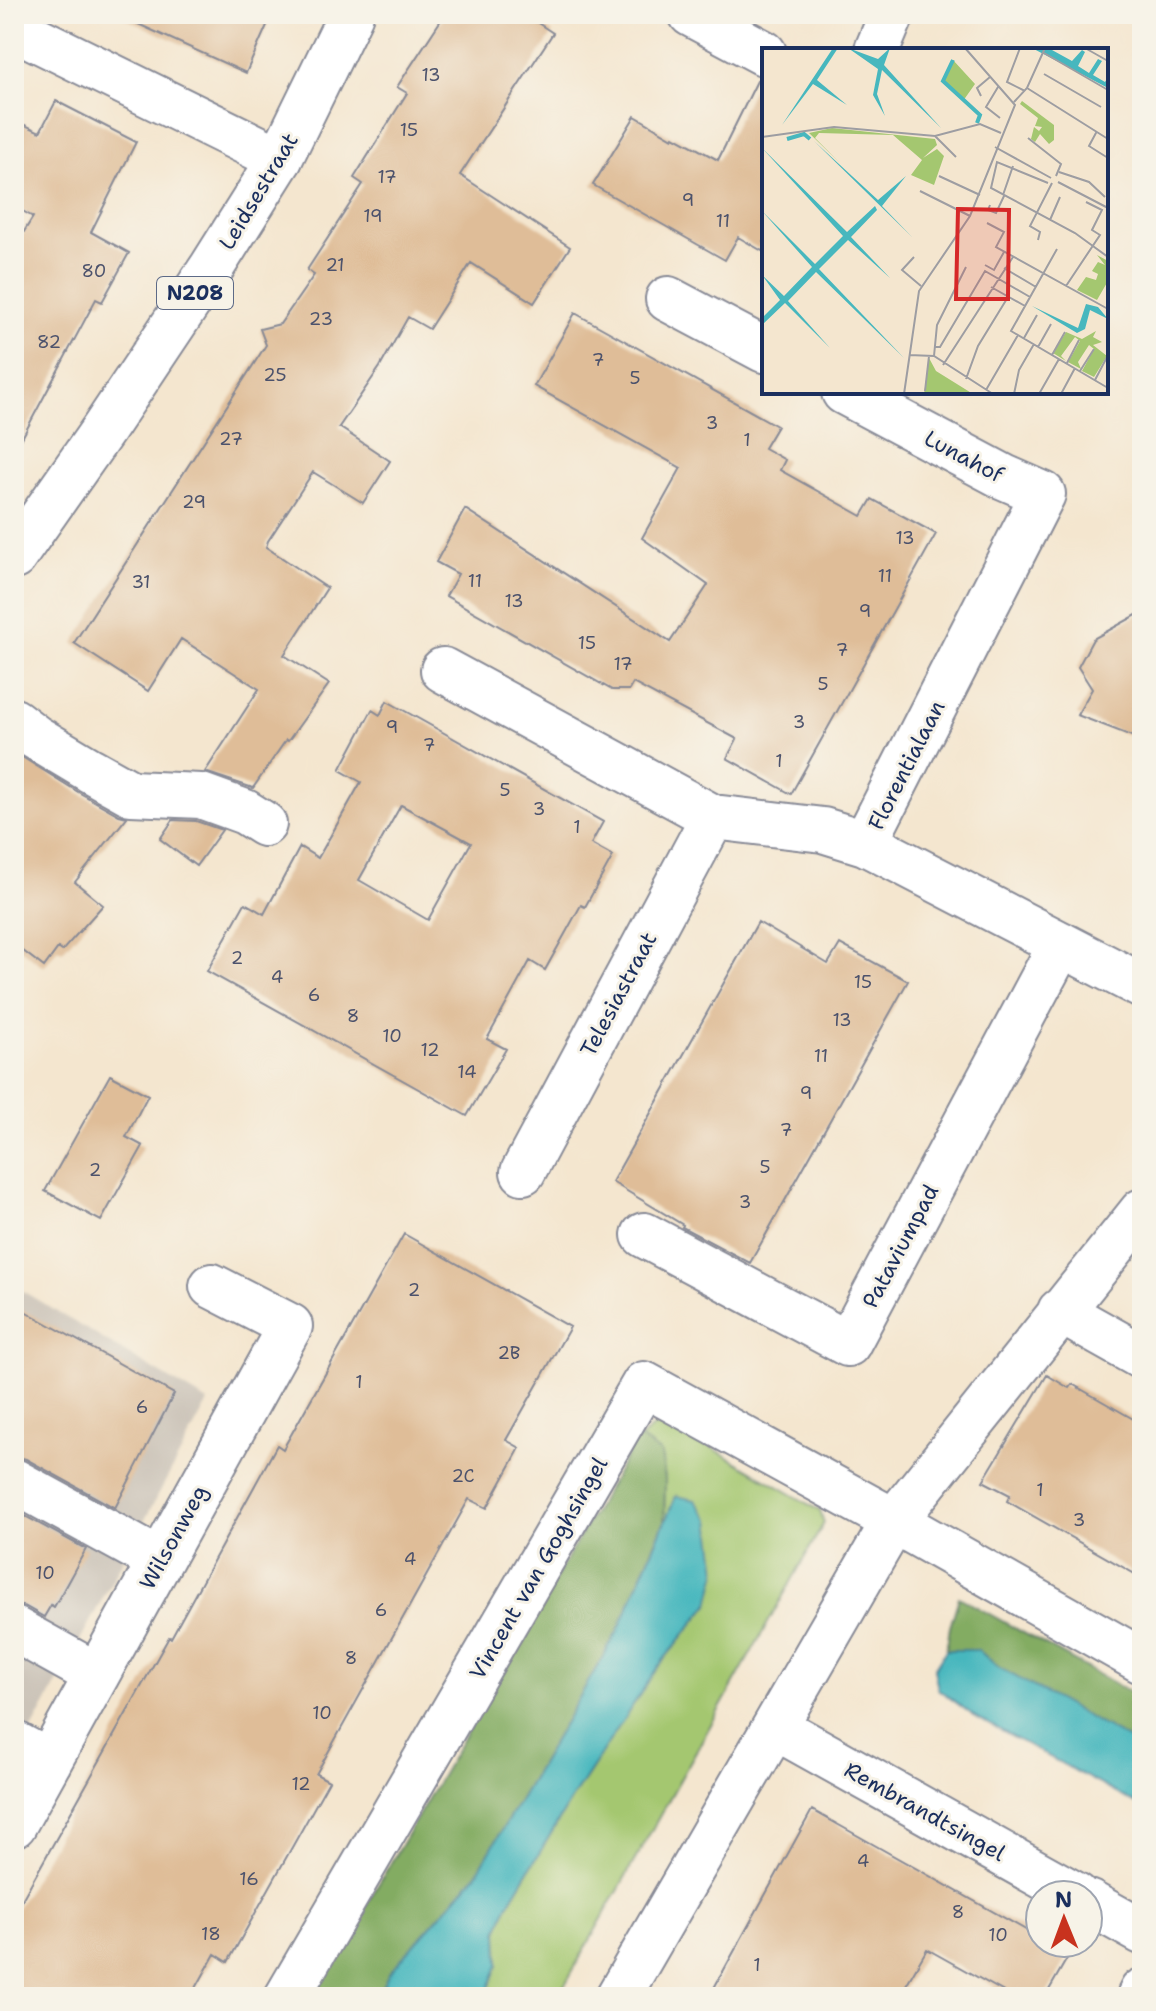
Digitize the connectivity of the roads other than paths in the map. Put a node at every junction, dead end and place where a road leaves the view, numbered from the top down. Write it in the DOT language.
graph roads {
  1 [pos="351,14"];
  2 [pos="691,14"];
  3 [pos="892,14"];
  4 [pos="14,28"];
  5 [pos="878,48"];
  6 [pos="762,52"];
  7 [pos="280,159"];
  8 [pos="668,299"];
  9 [pos="762,349"];
  10 [pos="848,394"];
  11 [pos="1043,494"];
  12 [pos="14,557"];
  13 [pos="443,670"];
  14 [pos="14,721"];
  15 [pos="713,817"];
  16 [pos="264,824"];
  17 [pos="865,843"];
  18 [pos="1061,944"];
  19 [pos="1142,986"];
  20 [pos="523,1172"];
  21 [pos="1142,1211"];
  22 [pos="644,1235"];
  23 [pos="212,1286"];
  24 [pos="1060,1311"];
  25 [pos="1142,1357"];
  26 [pos="14,1481"];
  27 [pos="894,1521"];
  28 [pos="160,1561"];
  29 [pos="14,1629"];
  30 [pos="1142,1661"];
  31 [pos="97,1675"];
  32 [pos="775,1727"];
  33 [pos="32,1753"];
  34 [pos="14,1825"];
  35 [pos="1047,1879"];
  36 [pos="1104,1911"];
  37 [pos="1142,1932"];
  38 [pos="1142,1991"];
  39 [pos="287,1997"];
  40 [pos="618,1997"];
  41 [pos="1139,1997"];
  1 -- 7 [label="street, Leidsestraat / N208"];
  2 -- 6 [label="street"];
  3 -- 5 [label="street"];
  4 -- 7 [label="street"];
  7 -- 12 [label="street, Leidsestraat / N208"];
  8 -- 9 [label="street"];
  10 -- 11 [label="street, Lunahof"];
  11 -- 17 [label="street, Florentialaan"];
  13 -- 15 [label="street"];
  14 -- 16 [label="street"];
  15 -- 17 [label="street"];
  15 -- 20 [label="street, Telesiastraat"];
  17 -- 18 [label="street, Florentialaan"];
  18 -- 19 [label="street, Florentialaan"];
  18 -- 22 [label="street, Pataviumpad"];
  21 -- 24 [label="street"];
  23 -- 28 [label="street, Wilsonweg"];
  24 -- 25 [label="street"];
  24 -- 27 [label="street"];
  26 -- 28 [label="street"];
  27 -- 30 [label="street"];
  27 -- 32 [label="street"];
  27 -- 39 [label="street, Vincent van Goghsingel"];
  28 -- 31 [label="street, Wilsonweg"];
  29 -- 31 [label="street"];
  31 -- 33 [label="street, Wilsonweg"];
  32 -- 35 [label="street, Rembrandtsingel"];
  32 -- 40 [label="street"];
  33 -- 34 [label="street, Wilsonweg"];
  36 -- 37 [label="street"];
  38 -- 41 [label="street"];
}
